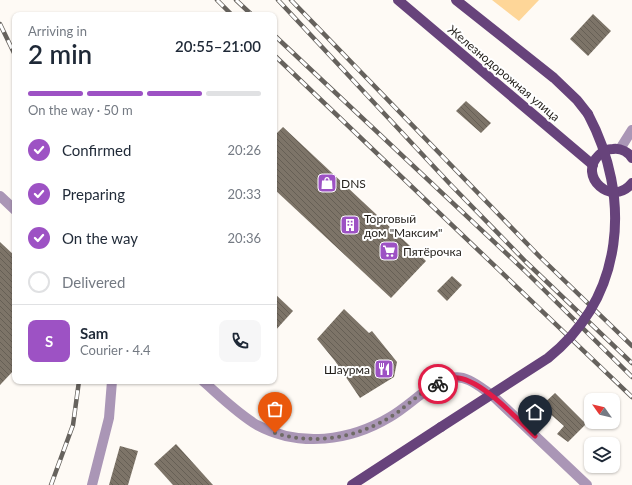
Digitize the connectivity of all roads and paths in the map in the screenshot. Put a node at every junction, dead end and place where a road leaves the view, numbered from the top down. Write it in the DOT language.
graph roads {
  1 [pos="398,0"];
  2 [pos="456,0"];
  3 [pos="632,130"];
  4 [pos="620,149"];
  5 [pos="632,158"];
  6 [pos="593,165"];
  7 [pos="632,183"];
  8 [pos="0,196"];
  9 [pos="12,207"];
  10 [pos="112,384"];
  11 [pos="206,384"];
  12 [pos="92,485"];
  13 [pos="352,485"];
  14 [pos="586,485"];
  1 -- 6 [label="main road, Железнодорожная улица"];
  2 -- 13 [label="main road, bridge"];
  3 -- 4 [label="street"];
  4 -- 5 [label="main road"];
  4 -- 6 [label="main road"];
  6 -- 7 [label="main road"];
  8 -- 9 [label="street"];
  10 -- 12 [label="street"];
  11 -- 14 [label="street"];
}
